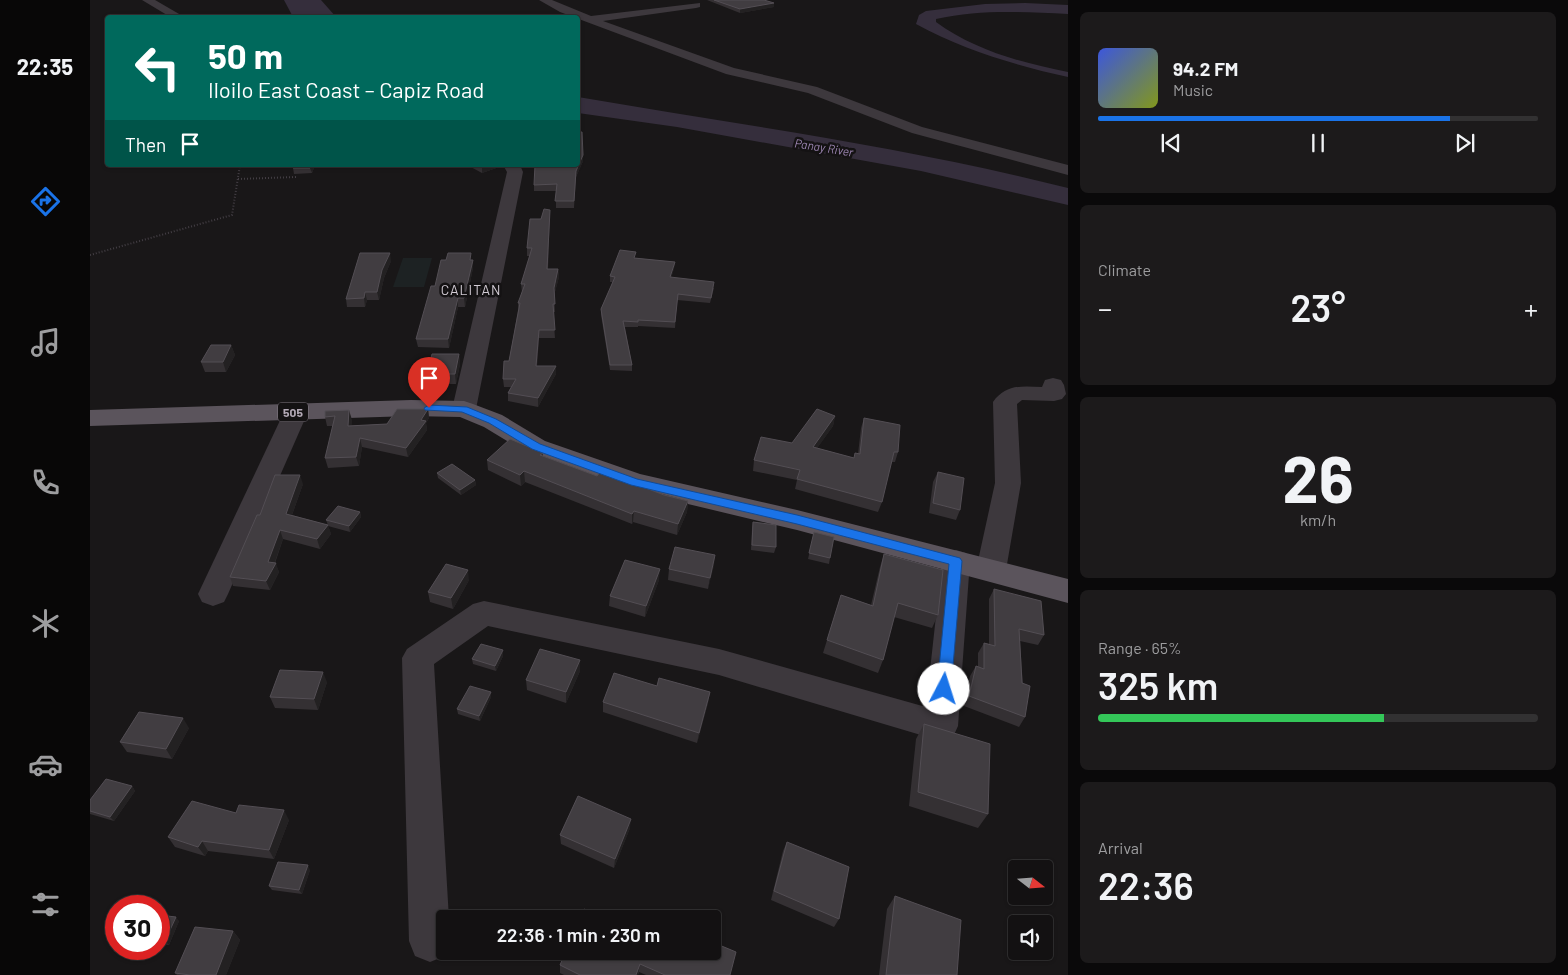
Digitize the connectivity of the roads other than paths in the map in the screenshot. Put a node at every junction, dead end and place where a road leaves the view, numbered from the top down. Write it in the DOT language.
graph roads {
  1 [pos="147,0"];
  2 [pos="544,0"];
  3 [pos="696,5"];
  4 [pos="174,15"];
  5 [pos="578,15"];
  6 [pos="580,16"];
  7 [pos="589,20"];
  8 [pos="514,167"];
  9 [pos="1068,170"];
  10 [pos="1053,385"];
  11 [pos="464,409"];
  12 [pos="296,412"];
  13 [pos="90,418"];
  14 [pos="956,561"];
  15 [pos="991,570"];
  16 [pos="1068,591"];
  17 [pos="213,594"];
  18 [pos="430,941"];
  1 -- 4 [label="street"];
  2 -- 5 [label="street"];
  3 -- 7 [label="street"];
  6 -- 7 [label="street"];
  7 -- 9 [label="street"];
  8 -- 11 [label="street"];
  10 -- 15 [label="street"];
  11 -- 12 [label="main road, 505"];
  11 -- 14 [label="main road, 505"];
  12 -- 13 [label="main road, 505"];
  12 -- 17 [label="street"];
  14 -- 15 [label="main road, 505"];
  14 -- 18 [label="street"];
  15 -- 16 [label="main road, 505"];
}
